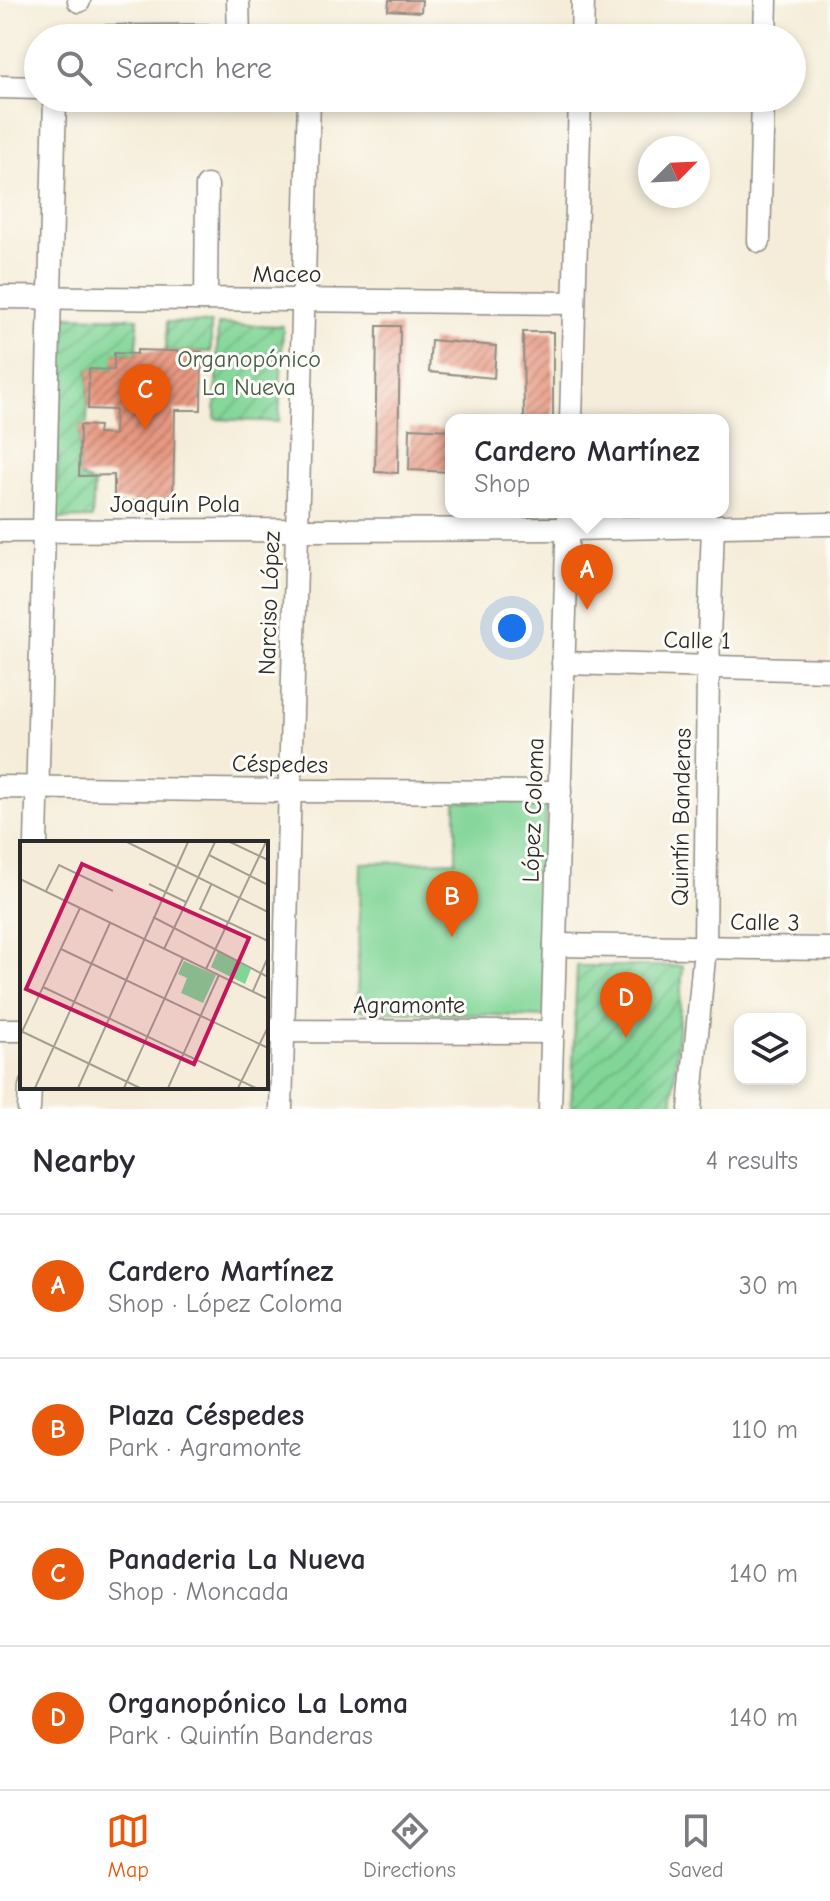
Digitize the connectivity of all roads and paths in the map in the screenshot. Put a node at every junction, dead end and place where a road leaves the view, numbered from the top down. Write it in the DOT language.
graph roads {
  1 [pos="238,0"];
  2 [pos="583,0"];
  3 [pos="766,0"];
  4 [pos="239,24"];
  5 [pos="582,24"];
  6 [pos="765,24"];
  7 [pos="0,87"];
  8 [pos="24,88"];
  9 [pos="55,112"];
  10 [pos="309,112"];
  11 [pos="580,112"];
  12 [pos="763,112"];
  13 [pos="207,186"];
  14 [pos="759,241"];
  15 [pos="0,297"];
  16 [pos="50,298"];
  17 [pos="206,299"];
  18 [pos="304,300"];
  19 [pos="574,303"];
  20 [pos="571,414"];
  21 [pos="568,521"];
  22 [pos="830,524"];
  23 [pos="713,526"];
  24 [pos="297,530"];
  25 [pos="0,531"];
  26 [pos="44,531"];
  27 [pos="563,663"];
  28 [pos="708,667"];
  29 [pos="830,670"];
  30 [pos="0,787"];
  31 [pos="37,787"];
  32 [pos="290,791"];
  33 [pos="560,792"];
  34 [pos="36,841"];
  35 [pos="555,945"];
  36 [pos="705,947"];
  37 [pos="830,949"];
  38 [pos="275,1031"];
  39 [pos="553,1032"];
  40 [pos="30,1089"];
  41 [pos="29,1109"];
  42 [pos="281,1109"];
  43 [pos="550,1109"];
  44 [pos="690,1109"];
  1 -- 4 [label="street"];
  2 -- 5 [label="street"];
  3 -- 6 [label="street"];
  7 -- 8 [label="street"];
  9 -- 16 [label="street"];
  10 -- 18 [label="street, Narciso López"];
  11 -- 19 [label="street"];
  12 -- 14 [label="street"];
  13 -- 17 [label="street"];
  15 -- 16 [label="street, Maceo"];
  16 -- 17 [label="street, Maceo"];
  16 -- 26 [label="street"];
  17 -- 18 [label="street, Maceo"];
  18 -- 19 [label="street, Maceo"];
  18 -- 24 [label="street, Narciso López"];
  19 -- 20 [label="street"];
  21 -- 23 [label="street, Joaquín Pola"];
  21 -- 24 [label="street, Joaquín Pola"];
  21 -- 27 [label="street, López Coloma"];
  22 -- 23 [label="street, Joaquín Pola"];
  23 -- 28 [label="street, Quintín Banderas"];
  24 -- 26 [label="street, Joaquín Pola"];
  24 -- 32 [label="street, Narciso López"];
  25 -- 26 [label="street, Joaquín Pola"];
  26 -- 31 [label="street"];
  27 -- 28 [label="street, Calle 1"];
  27 -- 33 [label="street, López Coloma"];
  28 -- 29 [label="street, Calle 1"];
  28 -- 36 [label="street, Quintín Banderas"];
  30 -- 31 [label="street, Céspedes"];
  31 -- 32 [label="street, Céspedes"];
  31 -- 34 [label="street"];
  32 -- 33 [label="street, Céspedes"];
  32 -- 38 [label="street, Narciso López"];
  33 -- 35 [label="street, López Coloma"];
  35 -- 36 [label="street, Calle 3"];
  35 -- 39 [label="street, López Coloma"];
  36 -- 37 [label="street, Calle 3"];
  36 -- 44 [label="street, Quintín Banderas"];
  38 -- 39 [label="street, Agramonte"];
  38 -- 42 [label="street, Narciso López"];
  39 -- 43 [label="street, López Coloma"];
  40 -- 41 [label="street"];
}
